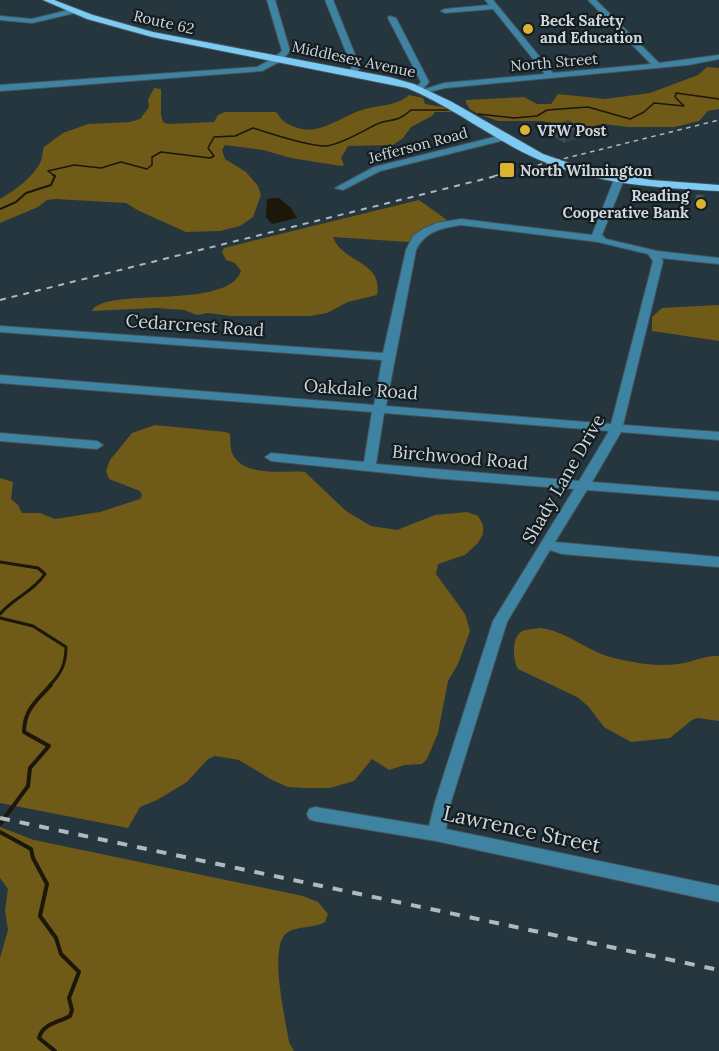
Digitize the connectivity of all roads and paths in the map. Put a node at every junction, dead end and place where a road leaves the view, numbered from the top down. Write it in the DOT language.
graph roads {
  1 [pos="47,0"];
  2 [pos="271,0"];
  3 [pos="329,0"];
  4 [pos="592,0"];
  5 [pos="492,3"];
  6 [pos="72,11"];
  7 [pos="445,11"];
  8 [pos="0,18"];
  9 [pos="392,18"];
  10 [pos="719,57"];
  11 [pos="279,59"];
  12 [pos="657,66"];
  13 [pos="352,73"];
  14 [pos="551,76"];
  15 [pos="0,88"];
  16 [pos="423,90"];
  17 [pos="506,137"];
  18 [pos="620,177"];
  19 [pos="340,188"];
  20 [pos="719,188"];
  21 [pos="599,239"];
  22 [pos="654,254"];
  23 [pos="719,261"];
  24 [pos="0,329"];
  25 [pos="388,357"];
  26 [pos="0,379"];
  27 [pos="378,408"];
  28 [pos="617,428"];
  29 [pos="0,436"];
  30 [pos="719,436"];
  31 [pos="97,445"];
  32 [pos="271,457"];
  33 [pos="369,468"];
  34 [pos="582,485"];
  35 [pos="719,496"];
  36 [pos="546,544"];
  37 [pos="719,562"];
  38 [pos="315,814"];
  39 [pos="436,834"];
  40 [pos="719,894"];
  1 -- 6 [label="main road, Route 62"];
  2 -- 11 [label="street"];
  3 -- 13 [label="street"];
  4 -- 12 [label="street"];
  5 -- 7 [label="street"];
  5 -- 14 [label="street"];
  6 -- 8 [label="street"];
  6 -- 11 [label="main road, Route 62"];
  9 -- 16 [label="street"];
  10 -- 12 [label="street, North Street"];
  11 -- 13 [label="main road, Middlesex Avenue"];
  11 -- 15 [label="street, Middlesex Avenue"];
  12 -- 14 [label="street, North Street"];
  13 -- 16 [label="main road, Middlesex Avenue"];
  14 -- 16 [label="street, North Street"];
  16 -- 17 [label="main road, Middlesex Avenue"];
  17 -- 18 [label="main road, Middlesex Avenue"];
  17 -- 19 [label="street, Jefferson Road"];
  18 -- 20 [label="main road, Middlesex Avenue"];
  18 -- 21 [label="street"];
  21 -- 22 [label="street"];
  21 -- 25 [label="street"];
  22 -- 23 [label="street"];
  22 -- 28 [label="street, Shady Lane Drive"];
  24 -- 25 [label="street, Cedarcrest Road"];
  25 -- 27 [label="street"];
  26 -- 27 [label="street, Oakdale Road"];
  27 -- 28 [label="street, Oakdale Road"];
  27 -- 33 [label="street"];
  28 -- 30 [label="street, Oakdale Road"];
  28 -- 34 [label="street, Shady Lane Drive"];
  29 -- 31 [label="street"];
  32 -- 33 [label="street, Birchwood Road"];
  33 -- 34 [label="street, Birchwood Road"];
  34 -- 35 [label="street, Birchwood Road"];
  34 -- 36 [label="street, Shady Lane Drive"];
  36 -- 37 [label="street"];
  36 -- 39 [label="street, Shady Lane Drive"];
  38 -- 39 [label="street, Lawrence Street"];
  39 -- 40 [label="street, Lawrence Street"];
}
